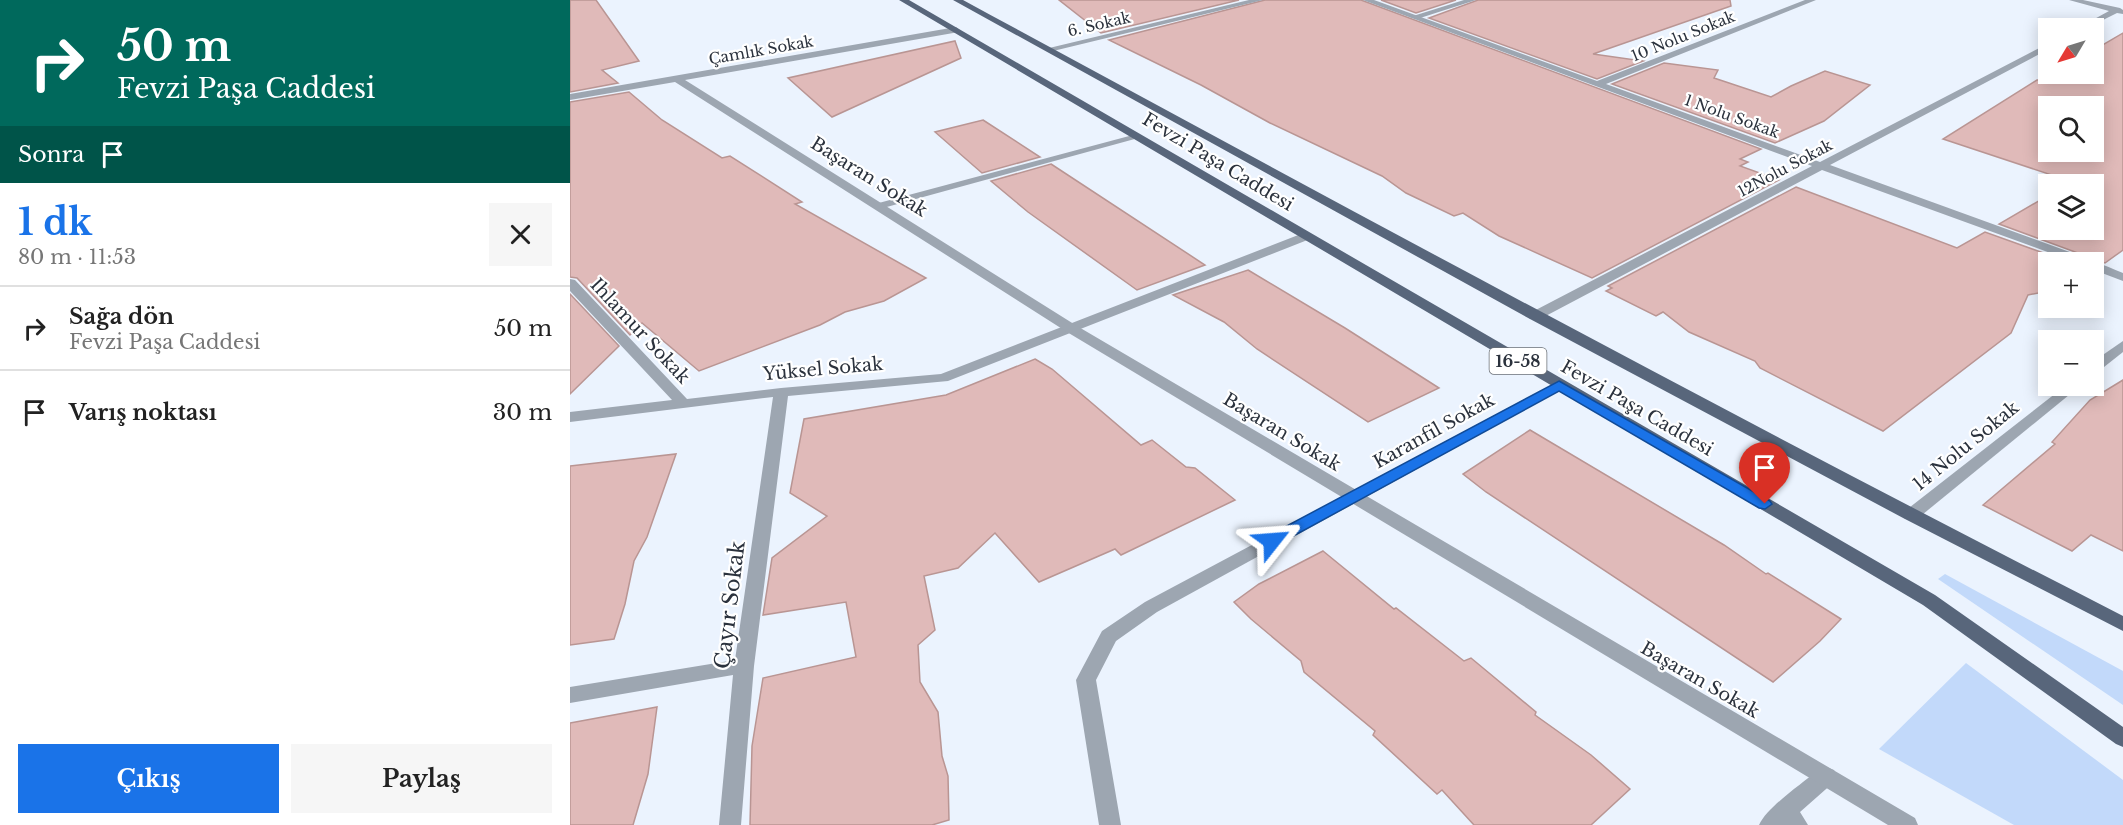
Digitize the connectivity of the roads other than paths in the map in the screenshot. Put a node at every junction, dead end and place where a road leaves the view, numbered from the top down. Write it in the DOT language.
graph roads {
  1 [pos="903,0"];
  2 [pos="957,0"];
  3 [pos="1259,0"];
  4 [pos="1367,0"];
  5 [pos="1472,0"];
  6 [pos="1812,0"];
  7 [pos="2073,0"];
  8 [pos="2120,11"];
  9 [pos="1414,17"];
  10 [pos="2104,18"];
  11 [pos="956,30"];
  12 [pos="1049,49"];
  13 [pos="2038,52"];
  14 [pos="676,78"];
  15 [pos="1598,84"];
  16 [pos="570,98"];
  17 [pos="1137,137"];
  18 [pos="1821,166"];
  19 [pos="879,206"];
  20 [pos="1306,236"];
  21 [pos="2058,252"];
  22 [pos="2104,270"];
  23 [pos="2123,277"];
  24 [pos="570,283"];
  25 [pos="1535,316"];
  26 [pos="1072,329"];
  27 [pos="2123,345"];
  28 [pos="2104,360"];
  29 [pos="1559,385"];
  30 [pos="781,392"];
  31 [pos="2060,396"];
  32 [pos="683,403"];
  33 [pos="570,417"];
  34 [pos="1352,498"];
  35 [pos="1911,515"];
  36 [pos="2123,624"];
  37 [pos="744,666"];
  38 [pos="570,695"];
  39 [pos="2123,738"];
  40 [pos="1826,776"];
  41 [pos="1784,820"];
  42 [pos="730,825"];
  43 [pos="1110,825"];
  44 [pos="1907,825"];
  1 -- 11 [label="main road, Fevzi Paşa Caddesi / 16-58"];
  2 -- 12 [label="main road, Fevzi Paşa Caddesi / 16-58"];
  3 -- 12 [label="street, 6. Sokak"];
  4 -- 9 [label="street, 1 Nolu Sokak"];
  5 -- 9 [label="street"];
  6 -- 15 [label="street, 10 Nolu Sokak"];
  7 -- 8 [label="street"];
  8 -- 10 [label="street"];
  9 -- 15 [label="street, 1 Nolu Sokak"];
  11 -- 14 [label="street, Çamlık Sokak"];
  11 -- 17 [label="main road, Fevzi Paşa Caddesi / 16-58"];
  12 -- 25 [label="main road, Fevzi Paşa Caddesi / 16-58"];
  13 -- 18 [label="street, 12Nolu Sokak"];
  14 -- 16 [label="street, Çamlık Sokak"];
  14 -- 19 [label="street, Başaran Sokak"];
  15 -- 18 [label="street, 1 Nolu Sokak"];
  17 -- 19 [label="street"];
  17 -- 20 [label="main road, Fevzi Paşa Caddesi / 16-58"];
  18 -- 21 [label="street, 1 Nolu Sokak"];
  18 -- 25 [label="street, 12Nolu Sokak"];
  19 -- 26 [label="street, Başaran Sokak"];
  20 -- 26 [label="street, Yüksel Sokak"];
  20 -- 29 [label="main road, Fevzi Paşa Caddesi / 16-58"];
  22 -- 23 [label="street"];
  24 -- 32 [label="street, Ihlamur Sokak"];
  25 -- 35 [label="main road, Fevzi Paşa Caddesi / 16-58"];
  26 -- 30 [label="street, Yüksel Sokak"];
  26 -- 34 [label="street, Başaran Sokak"];
  27 -- 28 [label="street"];
  29 -- 34 [label="street, Karanfil Sokak"];
  29 -- 39 [label="main road, Fevzi Paşa Caddesi / 16-58"];
  30 -- 32 [label="street, Yüksel Sokak"];
  30 -- 37 [label="street, Çayır Sokak"];
  31 -- 35 [label="street, 14 Nolu Sokak"];
  32 -- 33 [label="street, Yüksel Sokak"];
  34 -- 40 [label="street, Başaran Sokak"];
  34 -- 43 [label="street, Karanfil Sokak"];
  35 -- 36 [label="main road, Fevzi Paşa Caddesi / 16-58"];
  37 -- 38 [label="street"];
  37 -- 42 [label="street, Çayır Sokak"];
  40 -- 41 [label="street"];
  40 -- 44 [label="street, Başaran Sokak"];
}
